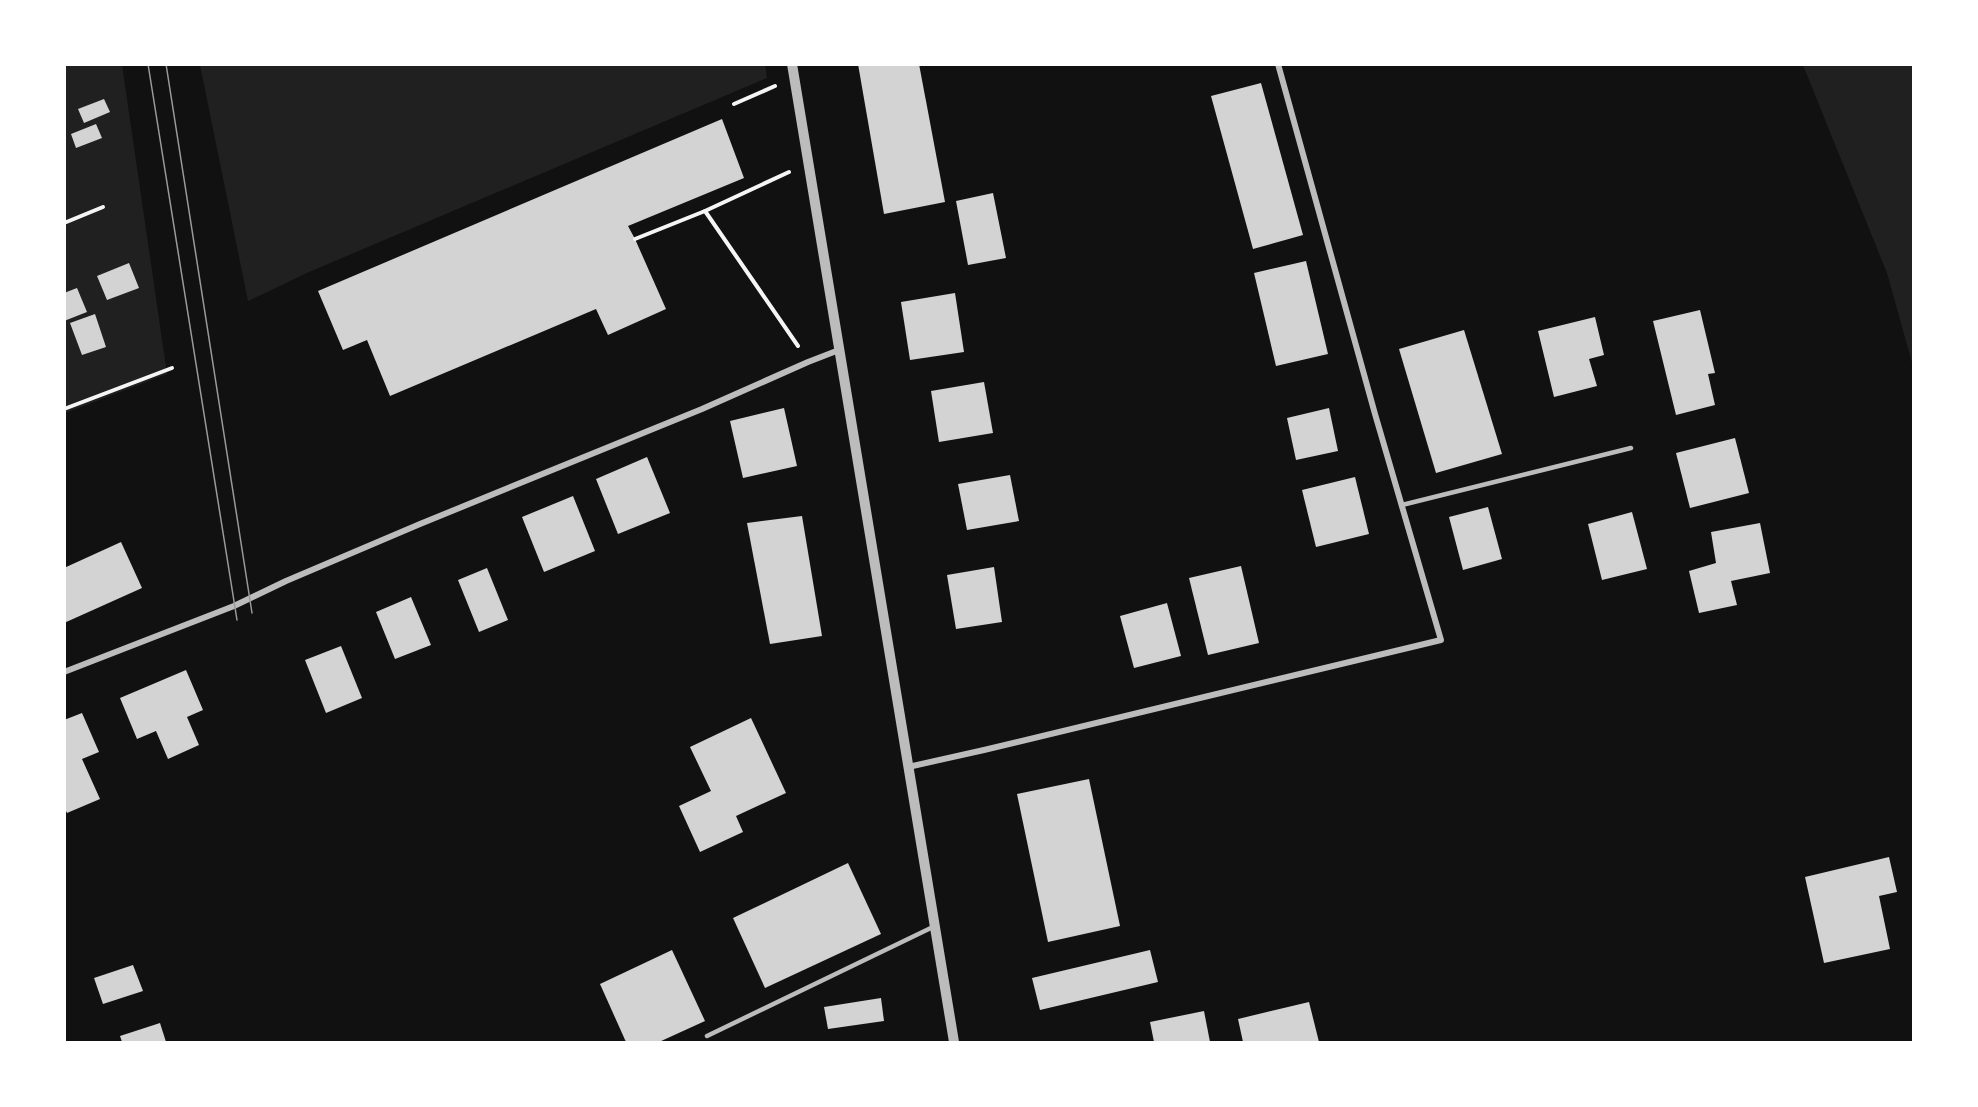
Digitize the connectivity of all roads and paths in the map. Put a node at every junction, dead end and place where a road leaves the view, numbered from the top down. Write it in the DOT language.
graph roads {
  1 [pos="792,64"];
  2 [pos="1278,64"];
  3 [pos="794,78"];
  4 [pos="734,104"];
  5 [pos="807,164"];
  6 [pos="103,207"];
  7 [pos="705,211"];
  8 [pos="64,222"];
  9 [pos="635,239"];
  10 [pos="839,350"];
  11 [pos="808,362"];
  12 [pos="172,368"];
  13 [pos="64,409"];
  14 [pos="1630,448"];
  15 [pos="1402,505"];
  16 [pos="64,672"];
  17 [pos="908,767"];
  18 [pos="935,926"];
  19 [pos="707,1036"];
  20 [pos="954,1042"];
  1 -- 3 [label="street"];
  2 -- 15 [label="street"];
  3 -- 4 [label="path"];
  3 -- 5 [label="street"];
  5 -- 7 [label="path"];
  5 -- 10 [label="street"];
  6 -- 8 [label="path"];
  7 -- 9 [label="path"];
  7 -- 11 [label="path"];
  10 -- 11 [label="street"];
  10 -- 17 [label="street"];
  11 -- 16 [label="street"];
  12 -- 13 [label="path"];
  14 -- 15 [label="lane"];
  15 -- 17 [label="street"];
  17 -- 18 [label="street"];
  18 -- 19 [label="lane"];
  18 -- 20 [label="street"];
}
